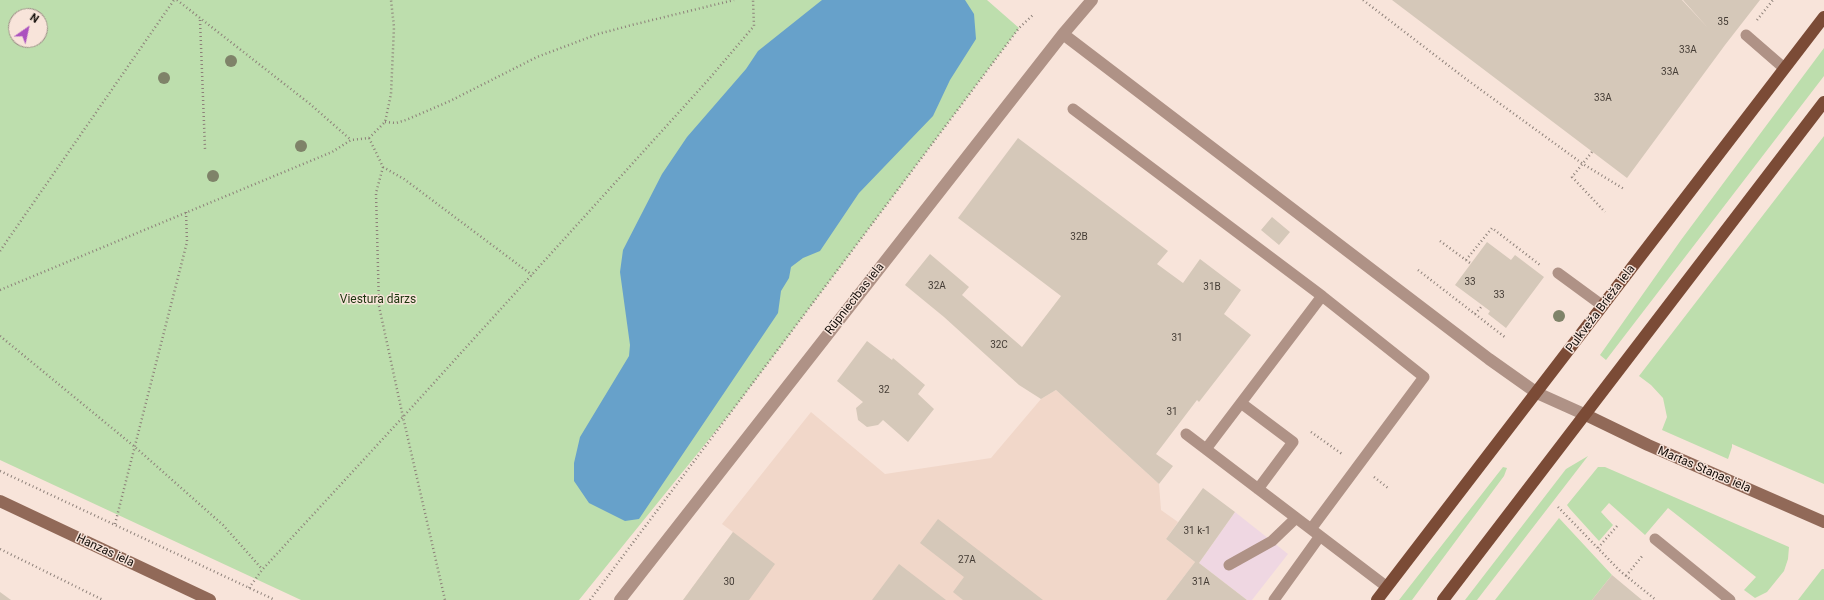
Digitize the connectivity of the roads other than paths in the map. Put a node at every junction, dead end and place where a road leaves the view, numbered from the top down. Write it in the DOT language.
graph roads {
  1 [pos="1092,0"];
  2 [pos="1824,17"];
  3 [pos="1063,34"];
  4 [pos="1746,35"];
  5 [pos="1784,68"];
  6 [pos="1824,102"];
  7 [pos="1073,109"];
  8 [pos="1558,273"];
  9 [pos="1322,296"];
  10 [pos="1603,306"];
  11 [pos="1537,393"];
  12 [pos="1241,403"];
  13 [pos="1586,415"];
  14 [pos="1186,434"];
  15 [pos="1206,449"];
  16 [pos="1258,489"];
  17 [pos="0,501"];
  18 [pos="1296,518"];
  19 [pos="1824,522"];
  20 [pos="1311,530"];
  21 [pos="1320,536"];
  22 [pos="1655,539"];
  23 [pos="1229,565"];
  24 [pos="1387,587"];
  25 [pos="210,600"];
  26 [pos="620,600"];
  27 [pos="1274,600"];
  28 [pos="1378,600"];
  29 [pos="1443,600"];
  30 [pos="1730,600"];
  1 -- 3 [label="street, Rūpniecības iela"];
  2 -- 5 [label="main road, Pulkveža Brieža iela"];
  3 -- 11 [label="street"];
  3 -- 26 [label="street, Rūpniecības iela"];
  4 -- 5 [label="lane"];
  5 -- 10 [label="main road, Pulkveža Brieža iela"];
  6 -- 13 [label="main road"];
  7 -- 9 [label="lane"];
  8 -- 10 [label="lane"];
  9 -- 12 [label="lane"];
  9 -- 20 [label="lane"];
  10 -- 11 [label="main road, Pulkveža Brieža iela"];
  11 -- 13 [label="street"];
  11 -- 24 [label="main road, Pulkveža Brieža iela"];
  12 -- 15 [label="lane"];
  12 -- 16 [label="lane"];
  13 -- 19 [label="street, Martas Staņas iela"];
  13 -- 29 [label="main road"];
  14 -- 15 [label="lane"];
  15 -- 16 [label="lane"];
  16 -- 18 [label="lane"];
  17 -- 25 [label="street, Hanzas iela"];
  18 -- 20 [label="lane"];
  18 -- 23 [label="lane"];
  20 -- 21 [label="lane"];
  21 -- 24 [label="lane"];
  21 -- 27 [label="lane"];
  22 -- 30 [label="lane"];
  24 -- 28 [label="main road, Pulkveža Brieža iela"];
}
